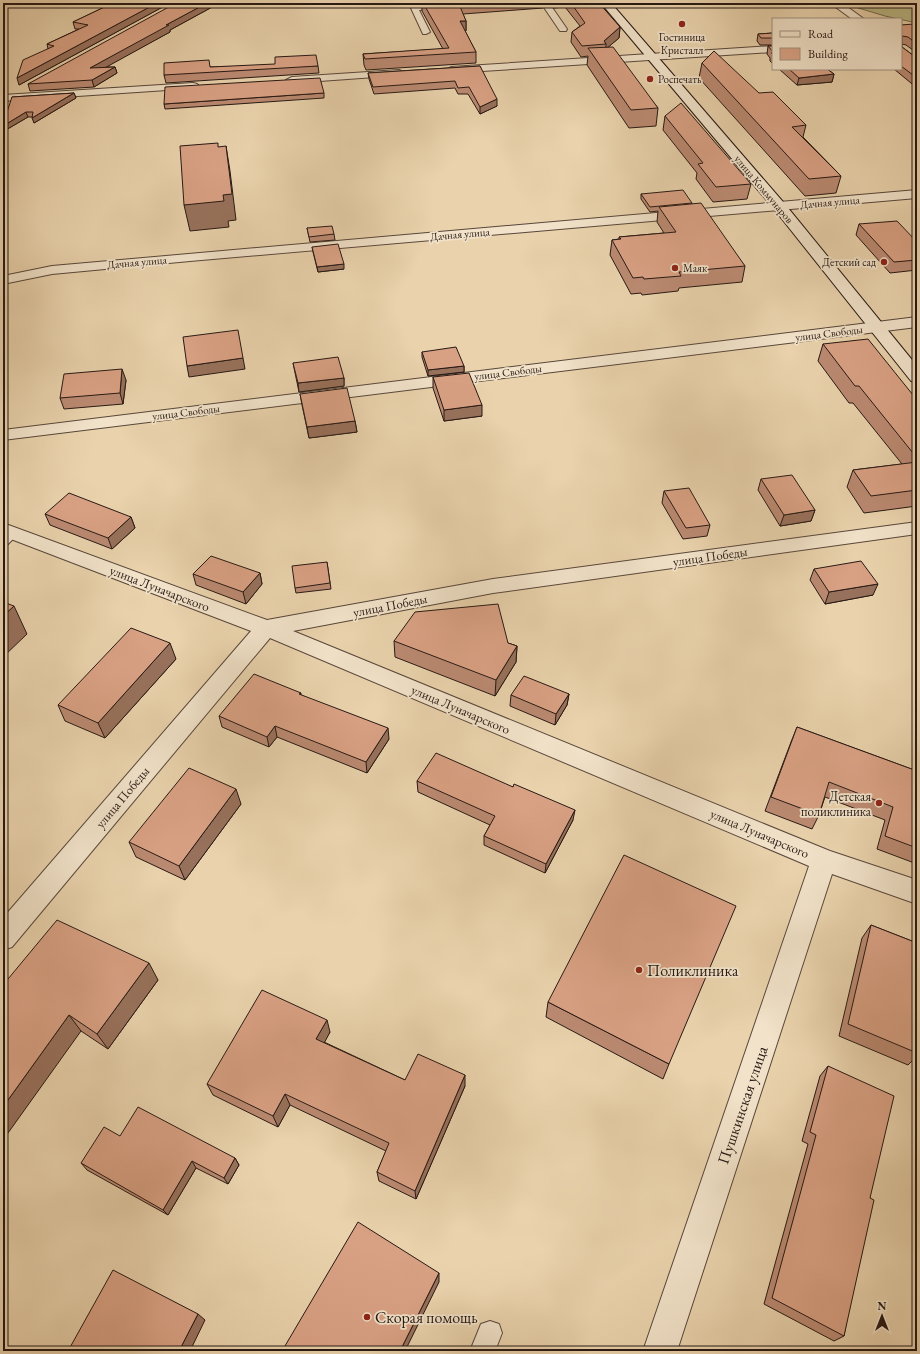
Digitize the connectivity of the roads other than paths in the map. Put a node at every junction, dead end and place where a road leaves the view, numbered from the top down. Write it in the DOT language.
graph roads {
  1 [pos="545,3"];
  2 [pos="606,3"];
  3 [pos="835,3"];
  4 [pos="451,6"];
  5 [pos="857,18"];
  6 [pos="563,29"];
  7 [pos="426,32"];
  8 [pos="772,48"];
  9 [pos="652,57"];
  10 [pos="437,71"];
  11 [pos="413,72"];
  12 [pos="278,81"];
  13 [pos="206,85"];
  14 [pos="27,86"];
  15 [pos="4,98"];
  16 [pos="917,194"];
  17 [pos="779,206"];
  18 [pos="3,280"];
  19 [pos="917,322"];
  20 [pos="876,327"];
  21 [pos="917,377"];
  22 [pos="3,435"];
  23 [pos="917,528"];
  24 [pos="6,534"];
  25 [pos="266,628"];
  26 [pos="824,860"];
  27 [pos="917,892"];
  28 [pos="3,938"];
  29 [pos="660,1351"];
  1 -- 6 [label="lane"];
  2 -- 9 [label="street, улица Коммунаров"];
  3 -- 5 [label="street"];
  4 -- 7 [label="lane"];
  8 -- 9 [label="street"];
  9 -- 10 [label="street"];
  9 -- 17 [label="street, улица Коммунаров"];
  11 -- 12 [label="street"];
  13 -- 15 [label="street"];
  14 -- 15 [label="street"];
  16 -- 17 [label="street, Дачная улица"];
  17 -- 18 [label="street, Дачная улица"];
  17 -- 20 [label="street, улица Коммунаров"];
  19 -- 20 [label="street, улица Свободы"];
  20 -- 21 [label="street, улица Коммунаров"];
  20 -- 22 [label="street, улица Свободы"];
  23 -- 25 [label="street, улица Победы"];
  24 -- 25 [label="street, улица Луначарского"];
  25 -- 26 [label="street, улица Луначарского"];
  25 -- 28 [label="street, улица Победы"];
  26 -- 27 [label="street, улица Луначарского"];
  26 -- 29 [label="street, Пушкинская улица"];
}
